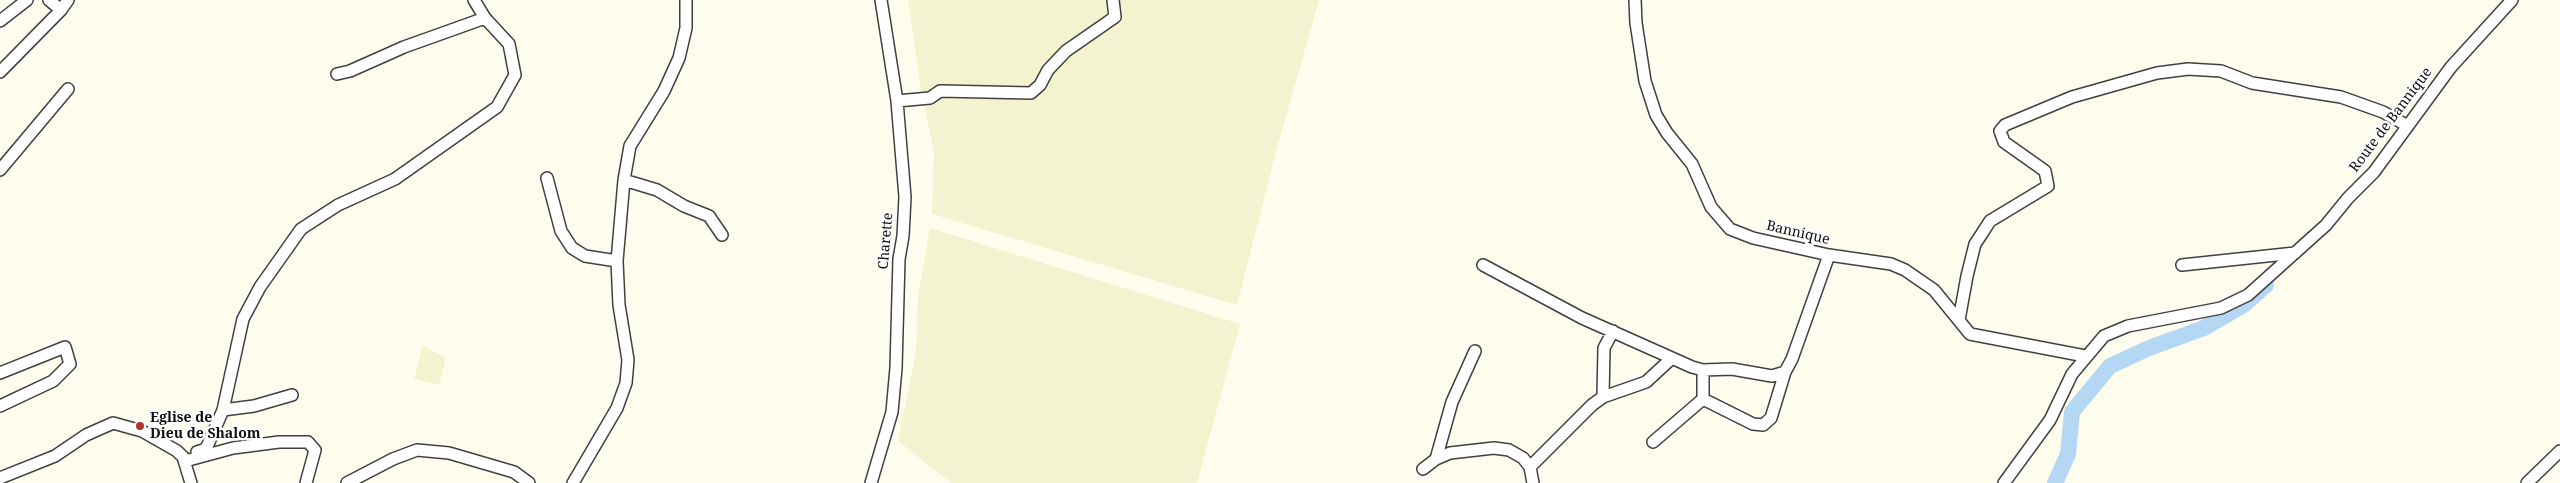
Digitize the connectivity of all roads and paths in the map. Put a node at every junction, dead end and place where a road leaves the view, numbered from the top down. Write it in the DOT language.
graph roads {
  1 [pos="27,0"];
  2 [pos="49,0"];
  3 [pos="68,0"];
  4 [pos="474,0"];
  5 [pos="686,0"];
  6 [pos="881,0"];
  7 [pos="1113,0"];
  8 [pos="1635,0"];
  9 [pos="2512,0"];
  10 [pos="61,10"];
  11 [pos="485,18"];
  12 [pos="0,21"];
  13 [pos="0,72"];
  14 [pos="336,74"];
  15 [pos="68,89"];
  16 [pos="897,101"];
  17 [pos="2406,125"];
  18 [pos="0,170"];
  19 [pos="547,178"];
  20 [pos="624,180"];
  21 [pos="722,235"];
  22 [pos="2295,253"];
  23 [pos="1829,255"];
  24 [pos="617,261"];
  25 [pos="1483,265"];
  26 [pos="2182,265"];
  27 [pos="1959,320"];
  28 [pos="1614,332"];
  29 [pos="1475,351"];
  30 [pos="2085,356"];
  31 [pos="1672,358"];
  32 [pos="1703,370"];
  33 [pos="0,372"];
  34 [pos="1784,372"];
  35 [pos="292,395"];
  36 [pos="1603,397"];
  37 [pos="1703,398"];
  38 [pos="0,406"];
  39 [pos="223,410"];
  40 [pos="1653,442"];
  41 [pos="2560,451"];
  42 [pos="184,459"];
  43 [pos="1436,460"];
  44 [pos="1530,467"];
  45 [pos="1423,469"];
  46 [pos="0,478"];
  47 [pos="2539,478"];
  48 [pos="191,483"];
  49 [pos="306,483"];
  50 [pos="347,483"];
  51 [pos="529,483"];
  52 [pos="573,483"];
  53 [pos="871,483"];
  54 [pos="1534,483"];
  55 [pos="2004,483"];
  56 [pos="2527,483"];
  1 -- 12 [label="street"];
  2 -- 10 [label="street"];
  3 -- 10 [label="street"];
  4 -- 11 [label="street"];
  5 -- 20 [label="street"];
  6 -- 16 [label="street, Charette"];
  7 -- 16 [label="street"];
  8 -- 23 [label="street, Bannique"];
  9 -- 17 [label="street, Route de Bannique"];
  10 -- 13 [label="street"];
  11 -- 14 [label="street"];
  11 -- 39 [label="street"];
  15 -- 18 [label="street"];
  16 -- 53 [label="street, Charette"];
  17 -- 22 [label="street, Route de Bannique"];
  17 -- 27 [label="street"];
  19 -- 24 [label="street"];
  20 -- 21 [label="street"];
  20 -- 24 [label="street"];
  22 -- 26 [label="street"];
  22 -- 30 [label="street, Route de Bannique"];
  23 -- 27 [label="street, Bannique"];
  23 -- 34 [label="street"];
  24 -- 52 [label="street"];
  25 -- 28 [label="street"];
  27 -- 30 [label="street, Bannique"];
  28 -- 31 [label="street"];
  28 -- 36 [label="street"];
  29 -- 43 [label="street"];
  30 -- 55 [label="street, Route de Bannique"];
  31 -- 32 [label="street"];
  31 -- 36 [label="street"];
  32 -- 34 [label="street"];
  32 -- 37 [label="street"];
  33 -- 38 [label="street"];
  34 -- 37 [label="street"];
  35 -- 39 [label="street"];
  36 -- 44 [label="street"];
  37 -- 40 [label="street"];
  39 -- 42 [label="street"];
  41 -- 47 [label="street"];
  42 -- 46 [label="street"];
  42 -- 48 [label="street"];
  42 -- 49 [label="street"];
  43 -- 44 [label="street"];
  43 -- 45 [label="street"];
  44 -- 54 [label="street"];
  47 -- 56 [label="street"];
  50 -- 51 [label="street"];
}
